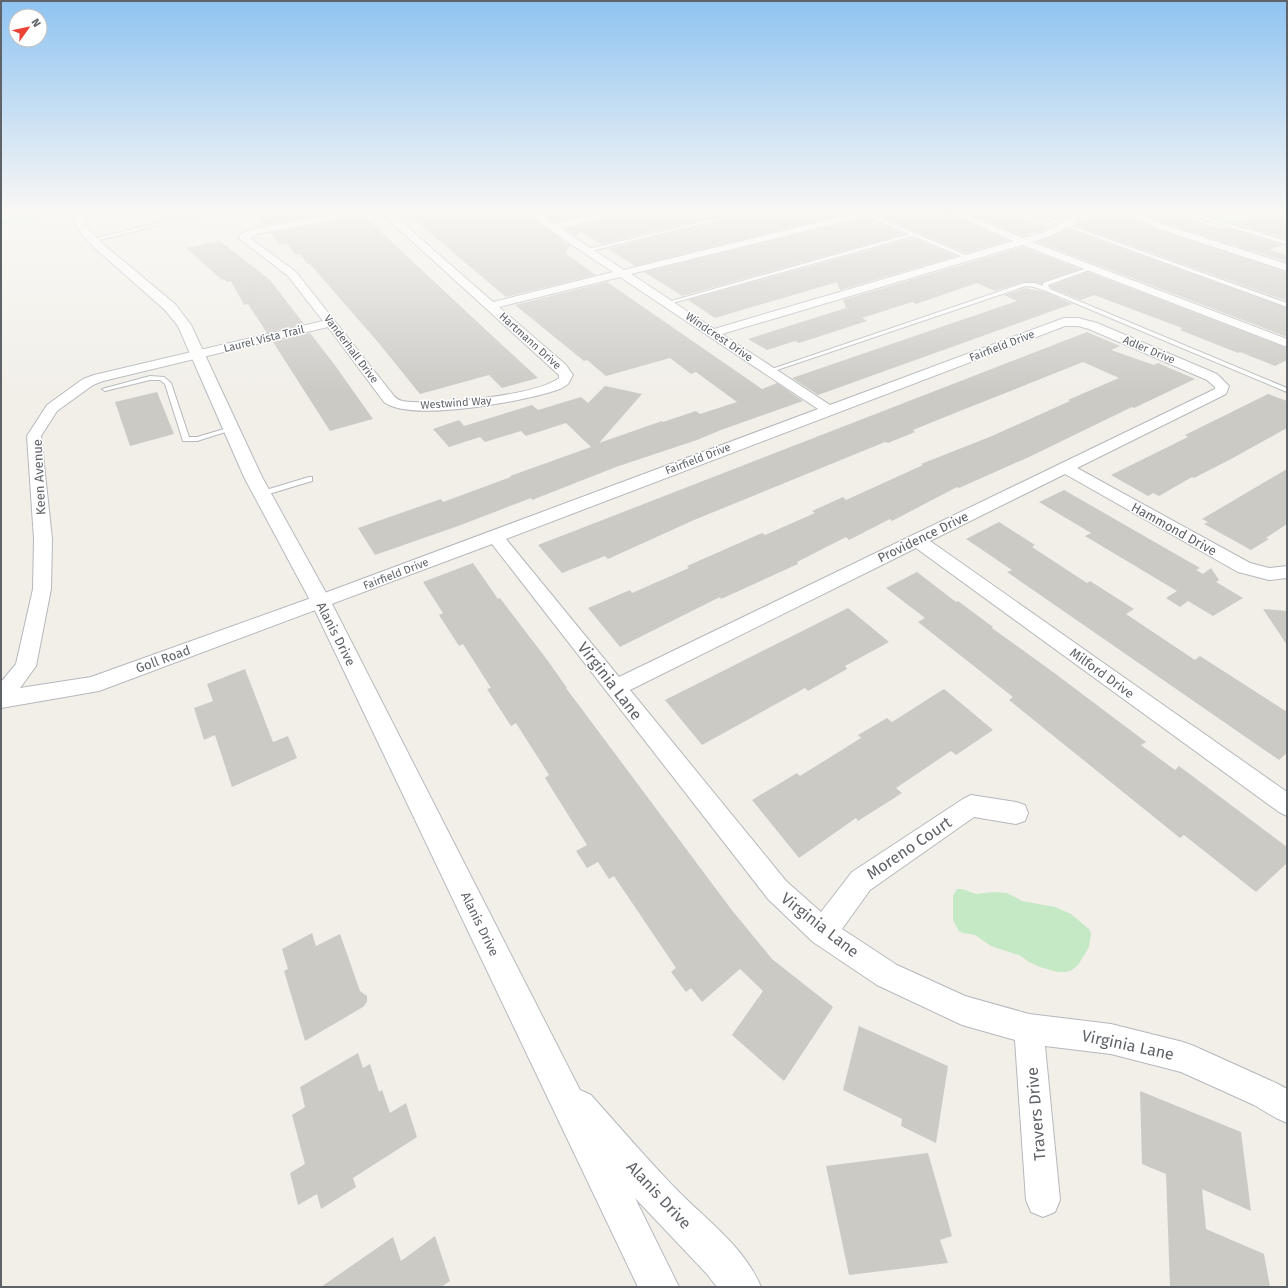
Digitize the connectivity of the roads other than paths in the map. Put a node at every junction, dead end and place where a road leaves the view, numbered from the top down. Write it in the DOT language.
graph roads {
  1 [pos="128,271"];
  2 [pos="288,271"];
  3 [pos="451,271"];
  4 [pos="619,271"];
  5 [pos="634,271"];
  6 [pos="781,271"];
  7 [pos="925,271"];
  8 [pos="1083,271"];
  9 [pos="1100,271"];
  10 [pos="1193,271"];
  11 [pos="623,274"];
  12 [pos="1048,290"];
  13 [pos="667,303"];
  14 [pos="1287,305"];
  15 [pos="490,306"];
  16 [pos="1078,322"];
  17 [pos="332,323"];
  18 [pos="713,333"];
  19 [pos="1287,343"];
  20 [pos="197,356"];
  21 [pos="769,371"];
  22 [pos="1218,381"];
  23 [pos="548,388"];
  24 [pos="105,389"];
  25 [pos="1287,390"];
  26 [pos="389,399"];
  27 [pos="830,411"];
  28 [pos="231,429"];
  29 [pos="1066,468"];
  30 [pos="309,480"];
  31 [pos="262,494"];
  32 [pos="495,536"];
  33 [pos="917,540"];
  34 [pos="1287,572"];
  35 [pos="321,602"];
  36 [pos="615,688"];
  37 [pos="1,699"];
  38 [pos="1287,805"];
  39 [pos="1016,813"];
  40 [pos="823,932"];
  41 [pos="1029,1028"];
  42 [pos="560,1085"];
  43 [pos="1287,1107"];
  44 [pos="1043,1200"];
  45 [pos="659,1287"];
  46 [pos="741,1287"];
  1 -- 20 [label="main road, Alanis Drive"];
  2 -- 17 [label="street, Vanderhall Drive"];
  3 -- 15 [label="street, Hartmann Drive"];
  4 -- 11 [label="street, Windcrest Drive"];
  5 -- 11 [label="street"];
  6 -- 13 [label="lane"];
  7 -- 18 [label="street"];
  8 -- 12 [label="lane"];
  9 -- 19 [label="street"];
  10 -- 14 [label="lane"];
  11 -- 13 [label="street, Windcrest Drive"];
  11 -- 15 [label="street"];
  12 -- 21 [label="lane"];
  12 -- 25 [label="lane"];
  13 -- 18 [label="street, Windcrest Drive"];
  15 -- 23 [label="street, Hartmann Drive"];
  16 -- 22 [label="street, Adler Drive"];
  16 -- 27 [label="street, Fairfield Drive"];
  17 -- 20 [label="street, Laurel Vista Trail"];
  17 -- 26 [label="street, Vanderhall Drive"];
  18 -- 21 [label="street, Windcrest Drive"];
  20 -- 28 [label="main road, Alanis Drive"];
  20 -- 37 [label="street, Keen Avenue"];
  21 -- 27 [label="street, Windcrest Drive"];
  22 -- 29 [label="street, Providence Drive"];
  23 -- 26 [label="street, Westwind Way"];
  24 -- 28 [label="lane"];
  27 -- 32 [label="street, Fairfield Drive"];
  28 -- 31 [label="main road, Alanis Drive"];
  29 -- 33 [label="street, Providence Drive"];
  29 -- 34 [label="street, Hammond Drive"];
  30 -- 31 [label="lane"];
  31 -- 35 [label="main road, Alanis Drive"];
  32 -- 35 [label="street, Fairfield Drive"];
  32 -- 36 [label="street, Virginia Lane"];
  33 -- 36 [label="street, Providence Drive"];
  33 -- 38 [label="street, Milford Drive"];
  35 -- 37 [label="street, Goll Road"];
  35 -- 42 [label="main road, Alanis Drive"];
  36 -- 40 [label="street, Virginia Lane"];
  39 -- 40 [label="street, Moreno Court"];
  40 -- 41 [label="street, Virginia Lane"];
  41 -- 43 [label="street, Virginia Lane"];
  41 -- 44 [label="street, Travers Drive"];
  42 -- 45 [label="main road, Alanis Drive"];
  42 -- 46 [label="main road, Alanis Drive"];
}
